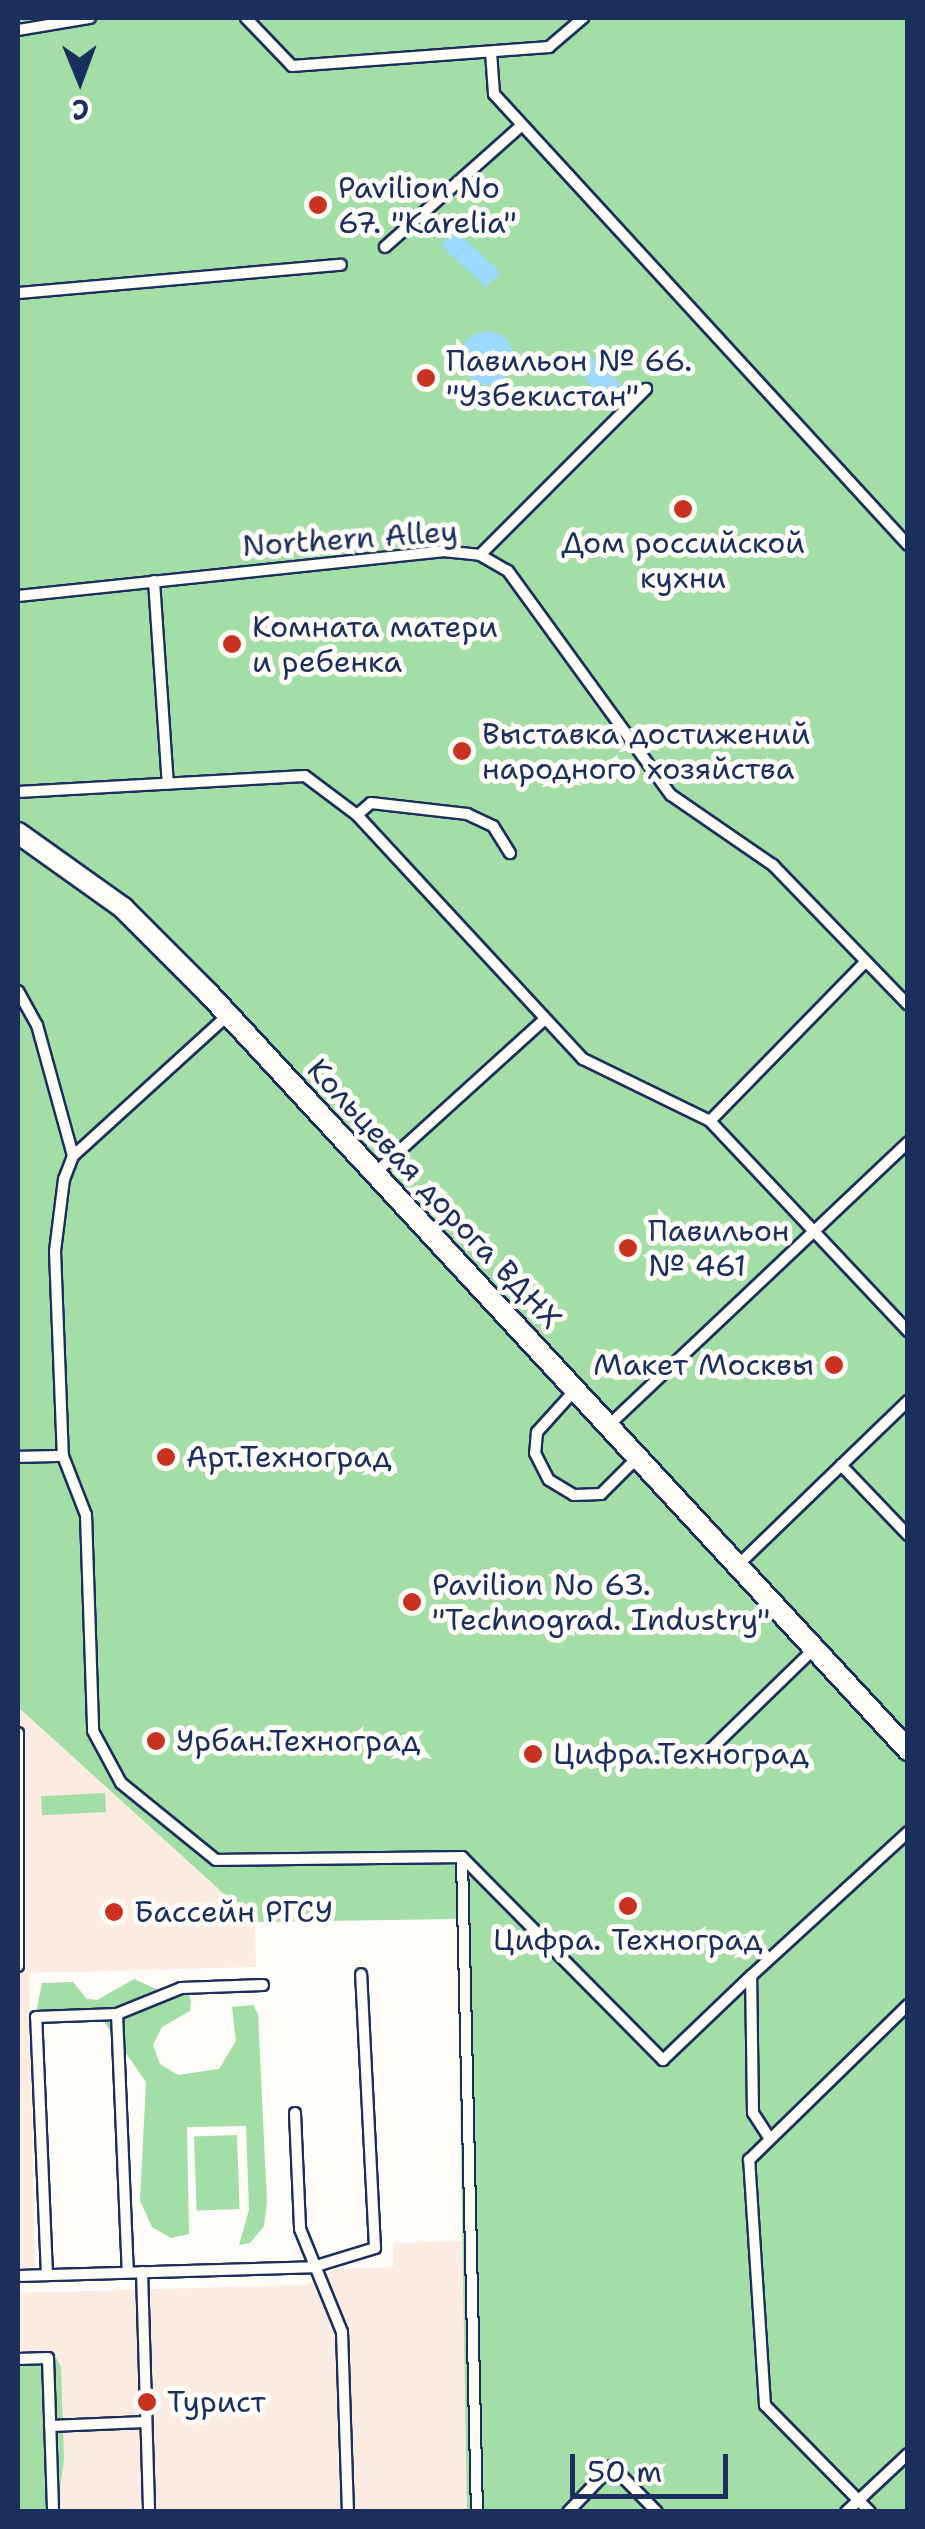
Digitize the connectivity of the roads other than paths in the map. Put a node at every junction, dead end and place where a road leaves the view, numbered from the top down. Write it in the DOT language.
graph roads {
  1 [pos="90,18"];
  2 [pos="246,18"];
  3 [pos="583,18"];
  4 [pos="18,30"];
  5 [pos="490,52"];
  6 [pos="522,125"];
  7 [pos="384,247"];
  8 [pos="340,265"];
  9 [pos="18,293"];
  10 [pos="646,389"];
  11 [pos="908,545"];
  12 [pos="480,555"];
  13 [pos="154,582"];
  14 [pos="18,596"];
  15 [pos="168,784"];
  16 [pos="18,792"];
  17 [pos="356,815"];
  18 [pos="18,833"];
  19 [pos="510,853"];
  20 [pos="866,962"];
  21 [pos="18,991"];
  22 [pos="908,1005"];
  23 [pos="228,1015"];
  24 [pos="544,1018"];
  25 [pos="710,1121"];
  26 [pos="908,1142"];
  27 [pos="74,1156"];
  28 [pos="374,1174"];
  29 [pos="813,1230"];
  30 [pos="908,1332"];
  31 [pos="575,1390"];
  32 [pos="908,1401"];
  33 [pos="608,1426"];
  34 [pos="63,1456"];
  35 [pos="18,1457"];
  36 [pos="638,1458"];
  37 [pos="841,1466"];
  38 [pos="908,1535"];
  39 [pos="737,1566"];
  40 [pos="814,1649"];
  41 [pos="18,1734"];
  42 [pos="908,1750"];
  43 [pos="708,1751"];
  44 [pos="908,1832"];
  45 [pos="462,1858"];
  46 [pos="18,1966"];
  47 [pos="360,1974"];
  48 [pos="751,1976"];
  49 [pos="263,1985"];
  50 [pos="908,2005"];
  51 [pos="117,2014"];
  52 [pos="295,2113"];
  53 [pos="770,2139"];
  54 [pos="313,2268"];
  55 [pos="128,2272"];
  56 [pos="142,2272"];
  57 [pos="47,2275"];
  58 [pos="18,2276"];
  59 [pos="18,2359"];
  60 [pos="146,2422"];
  61 [pos="50,2426"];
  62 [pos="908,2454"];
  63 [pos="858,2501"];
  64 [pos="53,2512"];
  65 [pos="149,2512"];
  66 [pos="348,2512"];
  67 [pos="477,2512"];
  68 [pos="568,2512"];
  69 [pos="657,2512"];
  70 [pos="846,2512"];
  71 [pos="870,2512"];
  1 -- 4 [label="lane"];
  2 -- 5 [label="lane"];
  3 -- 5 [label="lane"];
  5 -- 6 [label="lane"];
  6 -- 7 [label="lane"];
  6 -- 11 [label="lane"];
  8 -- 9 [label="lane"];
  10 -- 12 [label="lane"];
  12 -- 13 [label="lane, Northern Alley"];
  12 -- 20 [label="lane, Northern Alley"];
  13 -- 14 [label="lane, Northern Alley"];
  13 -- 15 [label="lane"];
  15 -- 16 [label="lane"];
  15 -- 17 [label="lane"];
  17 -- 19 [label="lane"];
  17 -- 24 [label="lane"];
  18 -- 23 [label="street, Кольцевая дорога ВДНХ"];
  20 -- 22 [label="lane, Northern Alley"];
  20 -- 25 [label="lane"];
  21 -- 27 [label="lane"];
  23 -- 27 [label="lane"];
  23 -- 28 [label="street, Кольцевая дорога ВДНХ"];
  24 -- 25 [label="lane"];
  24 -- 28 [label="lane"];
  25 -- 29 [label="lane"];
  26 -- 29 [label="lane"];
  27 -- 34 [label="lane"];
  28 -- 31 [label="street, Кольцевая дорога ВДНХ"];
  29 -- 30 [label="lane"];
  29 -- 33 [label="lane"];
  31 -- 33 [label="street, Кольцевая дорога ВДНХ"];
  31 -- 36 [label="lane"];
  32 -- 37 [label="lane"];
  33 -- 36 [label="street, Кольцевая дорога ВДНХ"];
  34 -- 35 [label="lane"];
  34 -- 45 [label="lane"];
  36 -- 39 [label="street, Кольцевая дорога ВДНХ"];
  37 -- 38 [label="lane"];
  37 -- 39 [label="lane"];
  39 -- 40 [label="street, Кольцевая дорога ВДНХ"];
  40 -- 42 [label="street, Кольцевая дорога ВДНХ"];
  40 -- 43 [label="lane"];
  41 -- 46 [label="lane"];
  44 -- 48 [label="lane"];
  45 -- 48 [label="lane"];
  45 -- 67 [label="lane"];
  47 -- 54 [label="lane"];
  48 -- 53 [label="lane"];
  49 -- 51 [label="lane"];
  50 -- 53 [label="lane"];
  51 -- 55 [label="lane"];
  51 -- 57 [label="lane"];
  52 -- 54 [label="lane"];
  53 -- 63 [label="lane"];
  54 -- 56 [label="lane"];
  54 -- 66 [label="lane"];
  55 -- 56 [label="lane"];
  55 -- 57 [label="lane"];
  56 -- 60 [label="lane"];
  57 -- 58 [label="lane"];
  59 -- 61 [label="lane"];
  60 -- 61 [label="lane"];
  60 -- 65 [label="lane"];
  61 -- 64 [label="lane"];
  62 -- 63 [label="lane"];
  63 -- 70 [label="lane"];
  63 -- 71 [label="lane"];
  68 -- 69 [label="lane"];
}
